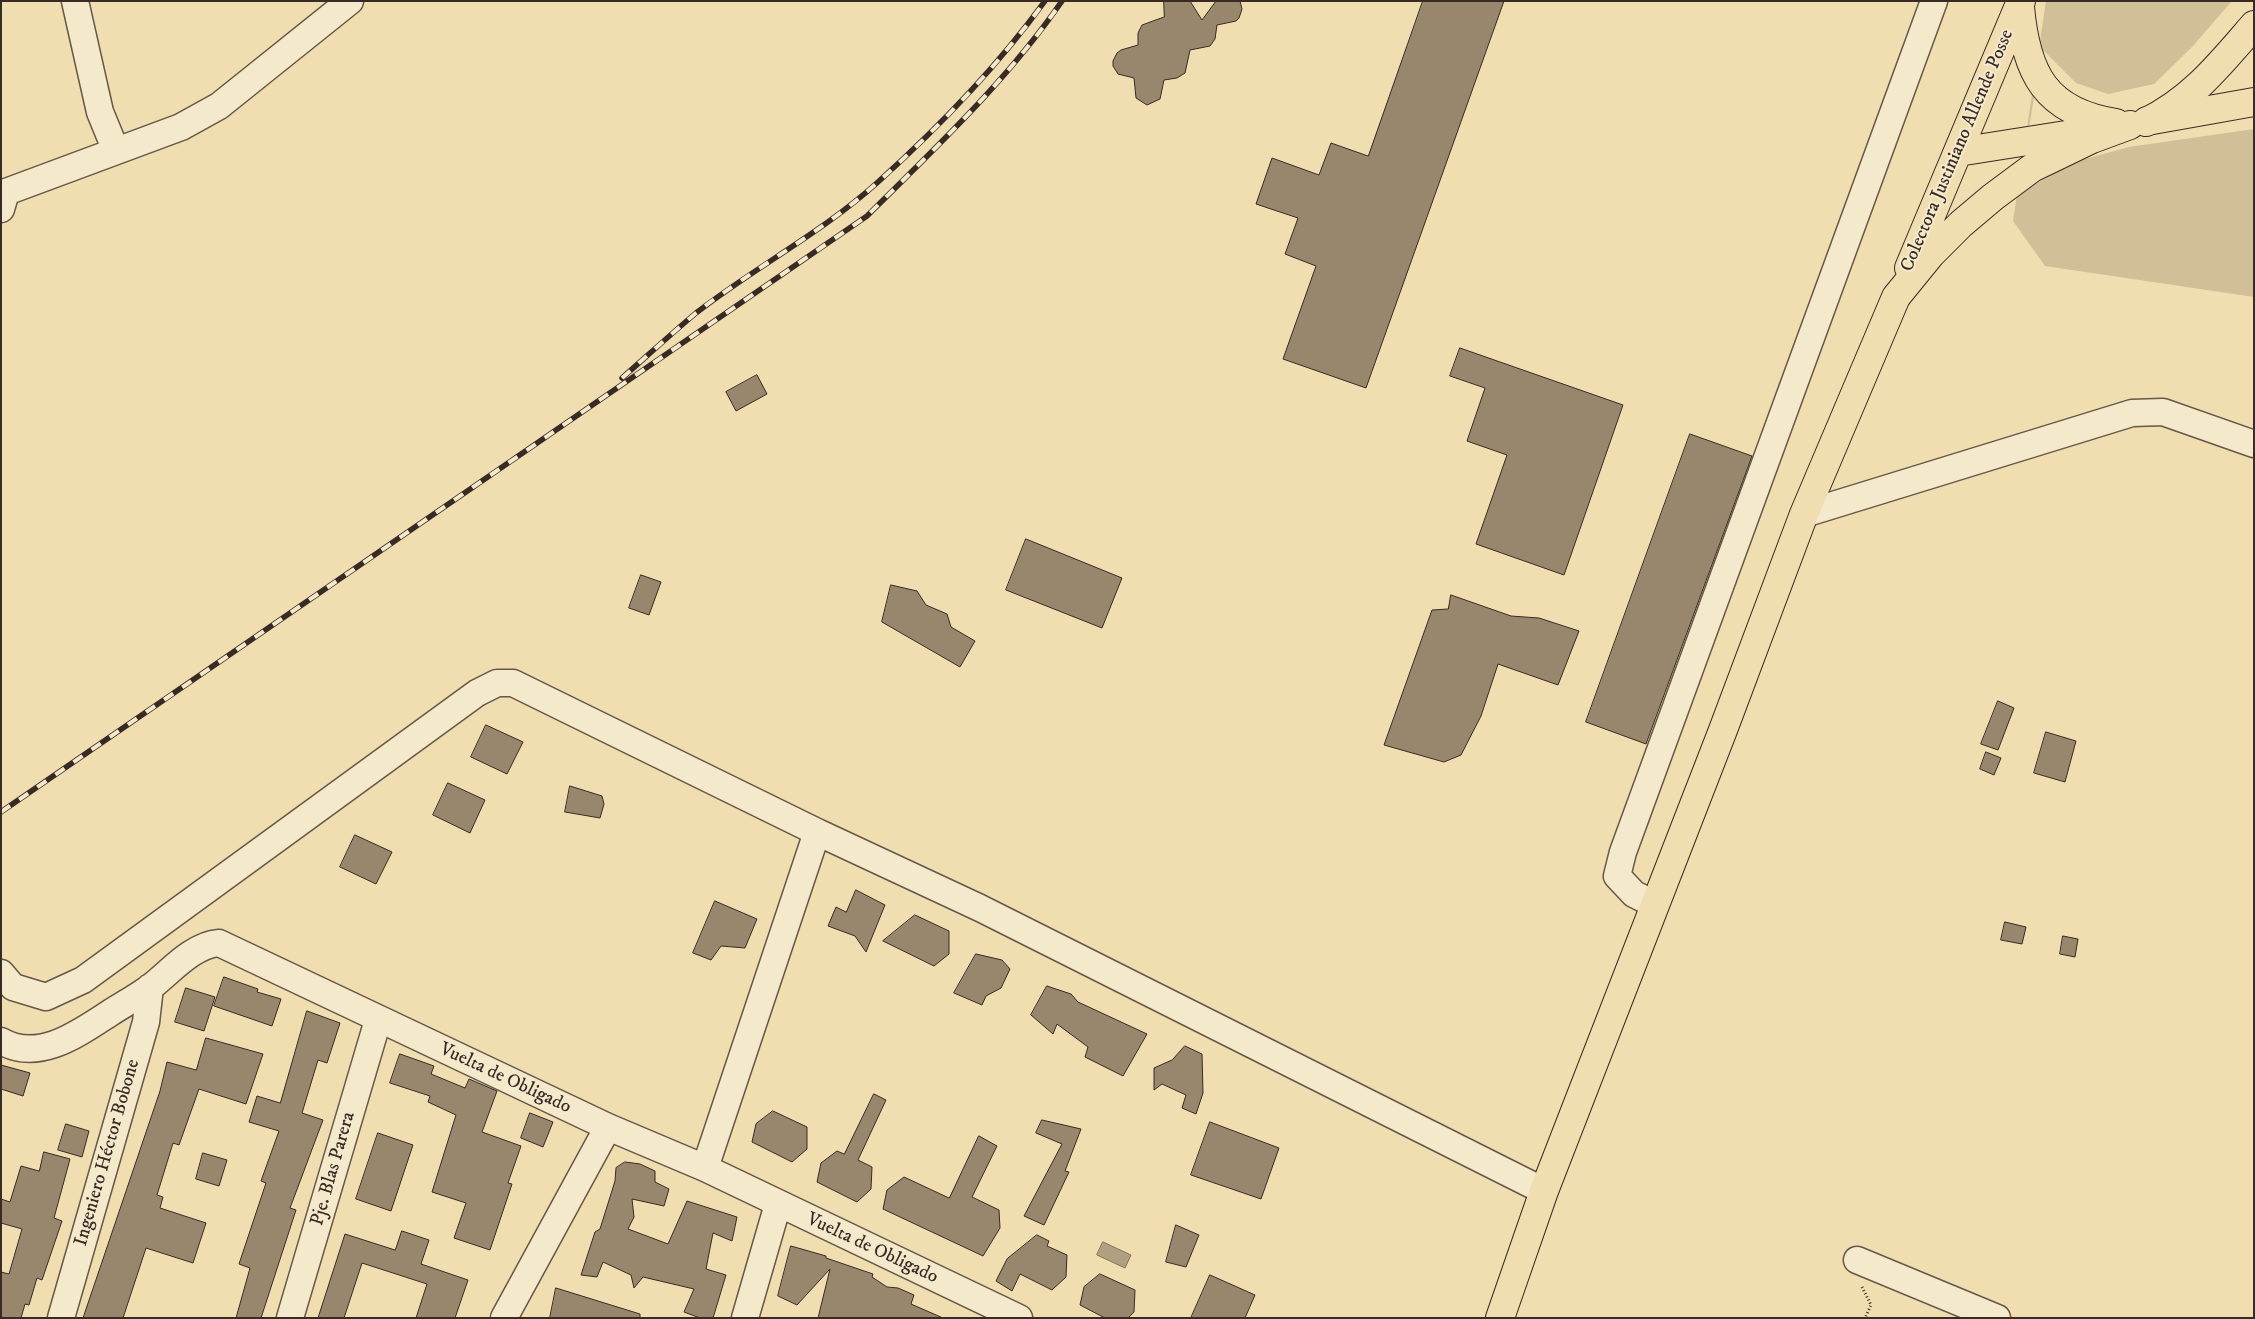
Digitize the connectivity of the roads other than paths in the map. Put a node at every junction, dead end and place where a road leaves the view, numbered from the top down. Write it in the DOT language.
graph roads {
  1 [pos="75,1"];
  2 [pos="350,1"];
  3 [pos="1934,1"];
  4 [pos="2020,3"];
  5 [pos="2254,25"];
  6 [pos="2254,102"];
  7 [pos="2138,123"];
  8 [pos="116,151"];
  9 [pos="1958,152"];
  10 [pos="4,200"];
  11 [pos="1896,297"];
  12 [pos="2254,444"];
  13 [pos="1804,514"];
  14 [pos="817,832"];
  15 [pos="1654,904"];
  16 [pos="1,973"];
  17 [pos="150,987"];
  18 [pos="378,1020"];
  19 [pos="1,1041"];
  20 [pos="608,1127"];
  21 [pos="705,1168"];
  22 [pos="1544,1191"];
  23 [pos="778,1204"];
  24 [pos="1857,1260"];
  25 [pos="983,1310"];
  26 [pos="60,1318"];
  27 [pos="290,1318"];
  28 [pos="504,1318"];
  29 [pos="745,1318"];
  30 [pos="1018,1318"];
  31 [pos="1500,1318"];
  32 [pos="1997,1318"];
  1 -- 8 [label="street"];
  2 -- 8 [label="street"];
  3 -- 15 [label="street"];
  4 -- 7 [label="main road"];
  4 -- 9 [label="main road, Colectora Justiniano Allende Posse"];
  5 -- 7 [label="main road"];
  6 -- 7 [label="main road"];
  7 -- 9 [label="main road"];
  7 -- 11 [label="main road"];
  8 -- 10 [label="street"];
  9 -- 11 [label="main road, Colectora Justiniano Allende Posse"];
  11 -- 13 [label="main road, Colectora Justiniano Allende Posse"];
  12 -- 13 [label="street"];
  13 -- 15 [label="main road, Colectora Justiniano Allende Posse"];
  14 -- 16 [label="street"];
  14 -- 21 [label="street"];
  14 -- 22 [label="street"];
  15 -- 22 [label="main road, Colectora Justiniano Allende Posse"];
  17 -- 18 [label="street, Vuelta de Obligado"];
  17 -- 19 [label="street, Vuelta de Obligado"];
  17 -- 26 [label="street, Ingeniero Héctor Bobone"];
  18 -- 20 [label="street, Vuelta de Obligado"];
  18 -- 27 [label="street, Pje. Blas Parera"];
  20 -- 21 [label="street, Vuelta de Obligado"];
  20 -- 28 [label="street"];
  21 -- 23 [label="street, Vuelta de Obligado"];
  22 -- 31 [label="main road, Colectora Justiniano Allende Posse"];
  23 -- 25 [label="street, Vuelta de Obligado"];
  23 -- 29 [label="street"];
  24 -- 32 [label="street"];
  25 -- 30 [label="street, Vuelta de Obligado"];
}
